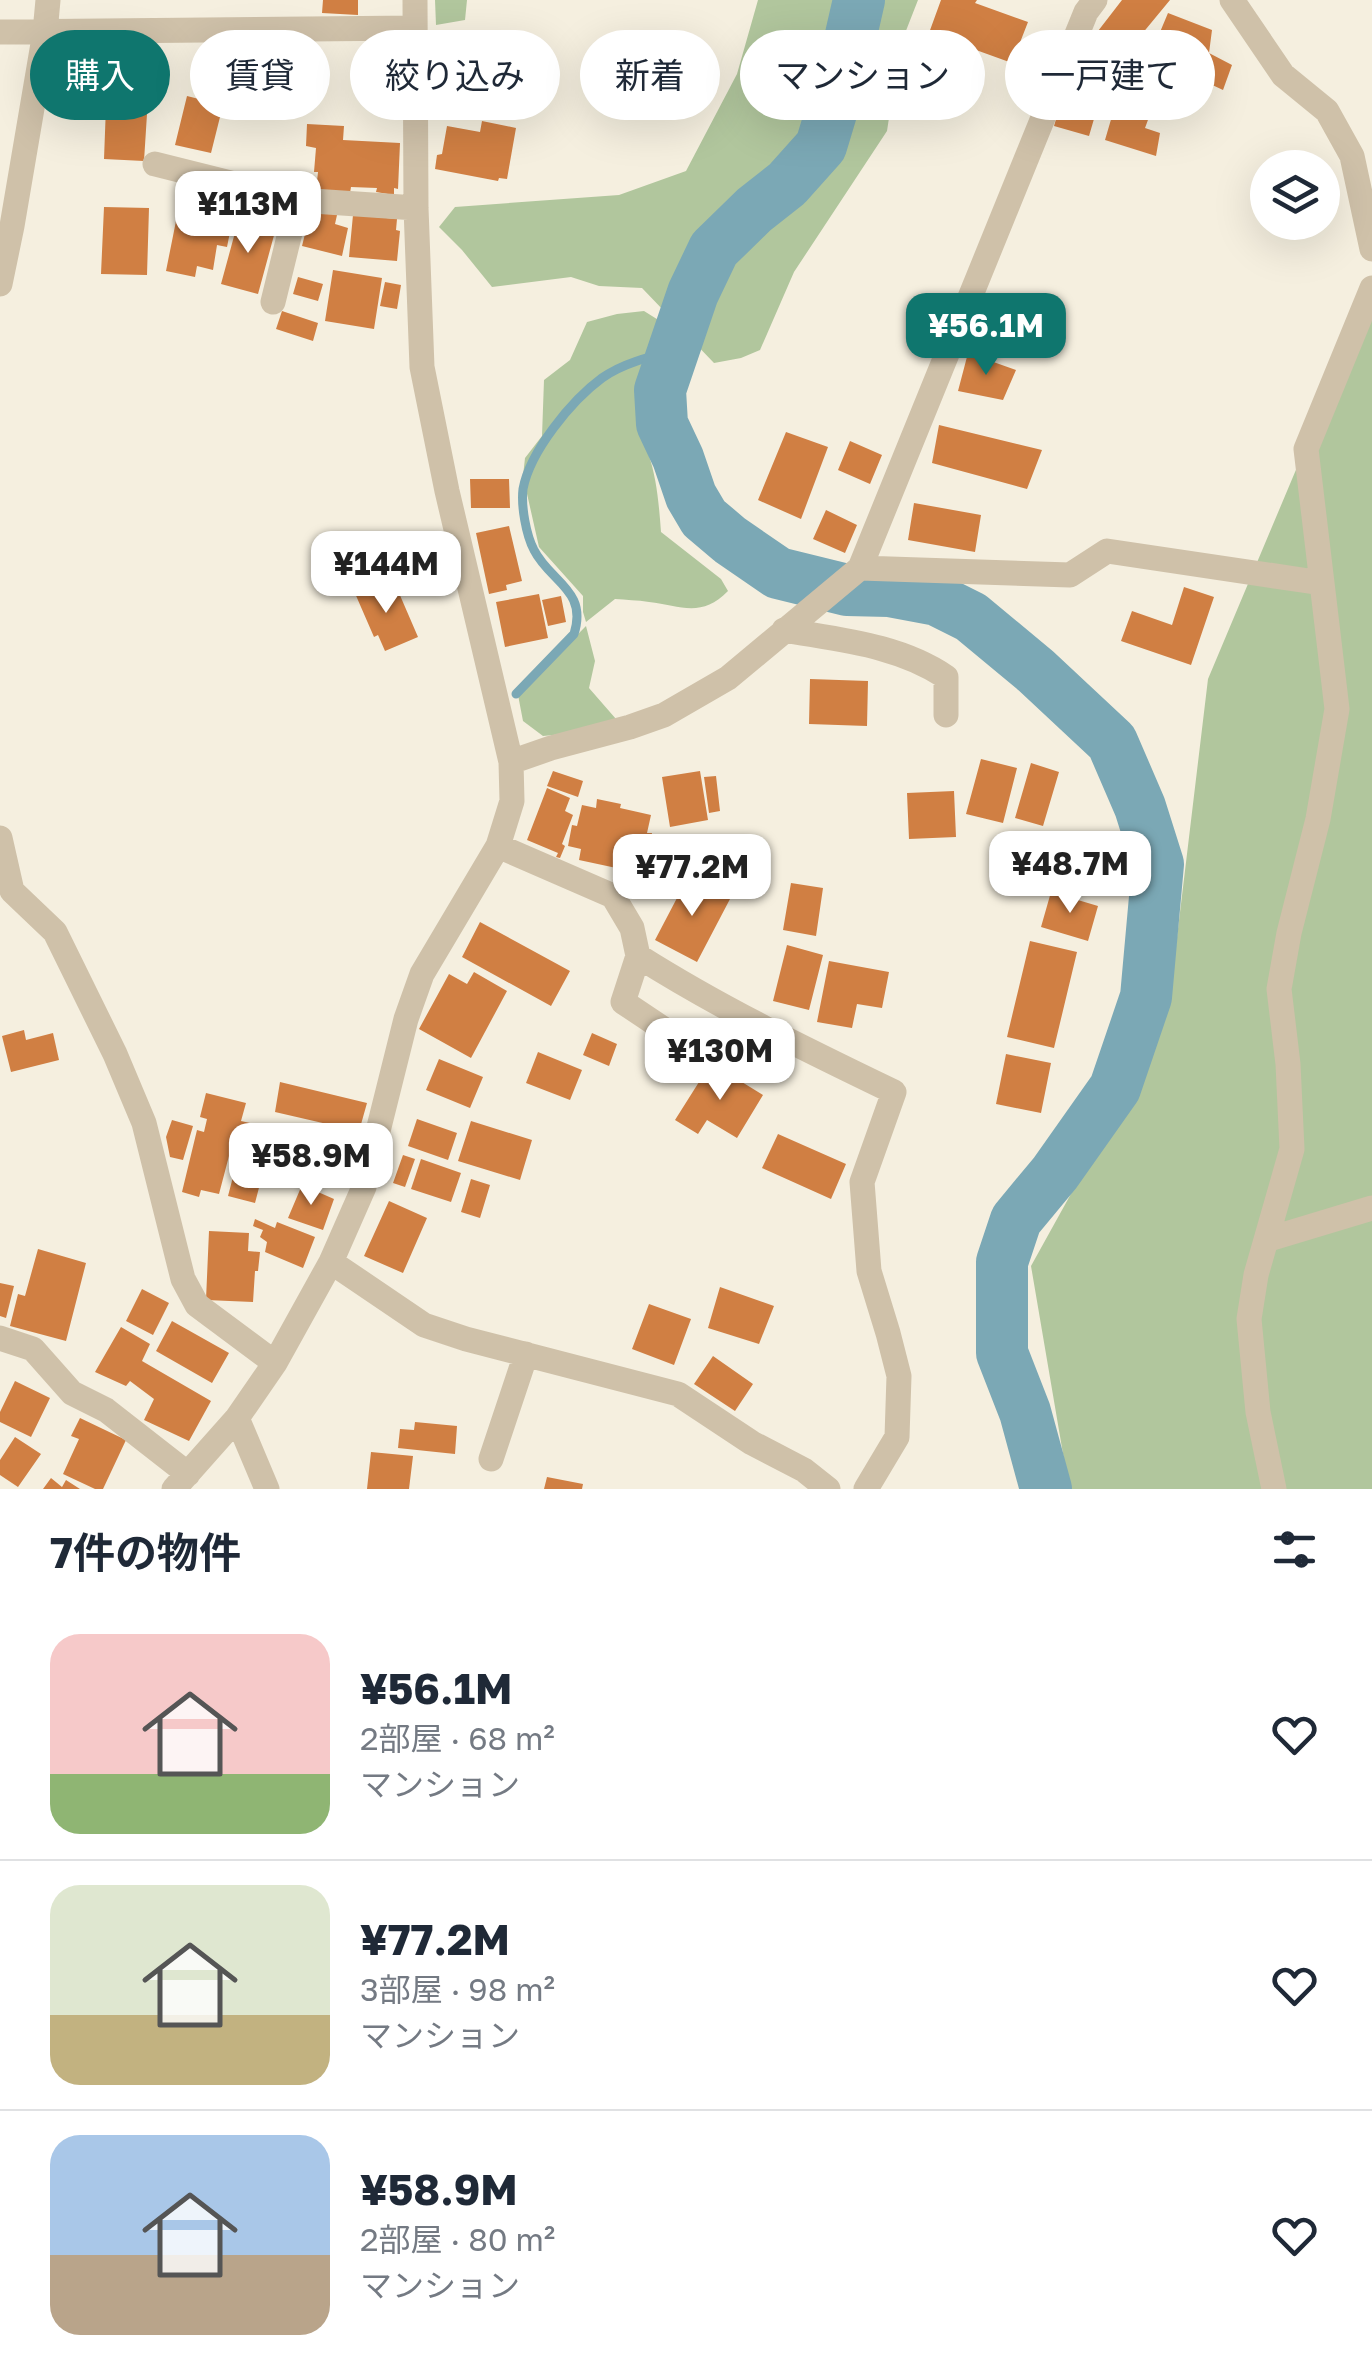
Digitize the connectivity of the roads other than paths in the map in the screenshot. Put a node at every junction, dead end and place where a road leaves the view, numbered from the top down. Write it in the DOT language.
graph roads {
  1 [pos="48,0"];
  2 [pos="414,0"];
  3 [pos="1095,0"];
  4 [pos="1232,0"];
  5 [pos="415,28"];
  6 [pos="45,30"];
  7 [pos="170,31"];
  8 [pos="0,32"];
  9 [pos="30,32"];
  10 [pos="30,120"];
  11 [pos="155,164"];
  12 [pos="298,200"];
  13 [pos="416,208"];
  14 [pos="1372,249"];
  15 [pos="0,284"];
  16 [pos="1372,288"];
  17 [pos="273,302"];
  18 [pos="860,568"];
  19 [pos="1322,584"];
  20 [pos="792,624"];
  21 [pos="946,715"];
  22 [pos="511,762"];
  23 [pos="0,838"];
  24 [pos="498,846"];
  25 [pos="638,956"];
  26 [pos="677,1038"];
  27 [pos="1372,1208"];
  28 [pos="1266,1240"];
  29 [pos="331,1262"];
  30 [pos="0,1338"];
  31 [pos="526,1354"];
  32 [pos="275,1364"];
  33 [pos="236,1418"];
  34 [pos="491,1459"];
  35 [pos="181,1481"];
  36 [pos="267,1489"];
  37 [pos="828,1489"];
  38 [pos="866,1489"];
  39 [pos="1274,1489"];
  1 -- 6 [label="street"];
  2 -- 5 [label="street"];
  3 -- 18 [label="street"];
  4 -- 14 [label="street"];
  5 -- 7 [label="street"];
  5 -- 13 [label="street"];
  8 -- 9 [label="street"];
  10 -- 15 [label="street"];
  11 -- 12 [label="street"];
  12 -- 13 [label="street"];
  12 -- 17 [label="street"];
  13 -- 22 [label="street"];
  16 -- 19 [label="street"];
  18 -- 19 [label="street"];
  18 -- 20 [label="street"];
  19 -- 28 [label="street"];
  20 -- 21 [label="street"];
  20 -- 22 [label="street"];
  22 -- 24 [label="street"];
  23 -- 32 [label="street"];
  24 -- 25 [label="street"];
  24 -- 29 [label="street"];
  25 -- 26 [label="street"];
  25 -- 38 [label="street"];
  27 -- 28 [label="street"];
  28 -- 39 [label="street"];
  29 -- 31 [label="street"];
  29 -- 32 [label="street"];
  30 -- 35 [label="street"];
  31 -- 34 [label="street"];
  31 -- 37 [label="street"];
  32 -- 33 [label="street"];
  33 -- 35 [label="street"];
  33 -- 36 [label="street"];
}
